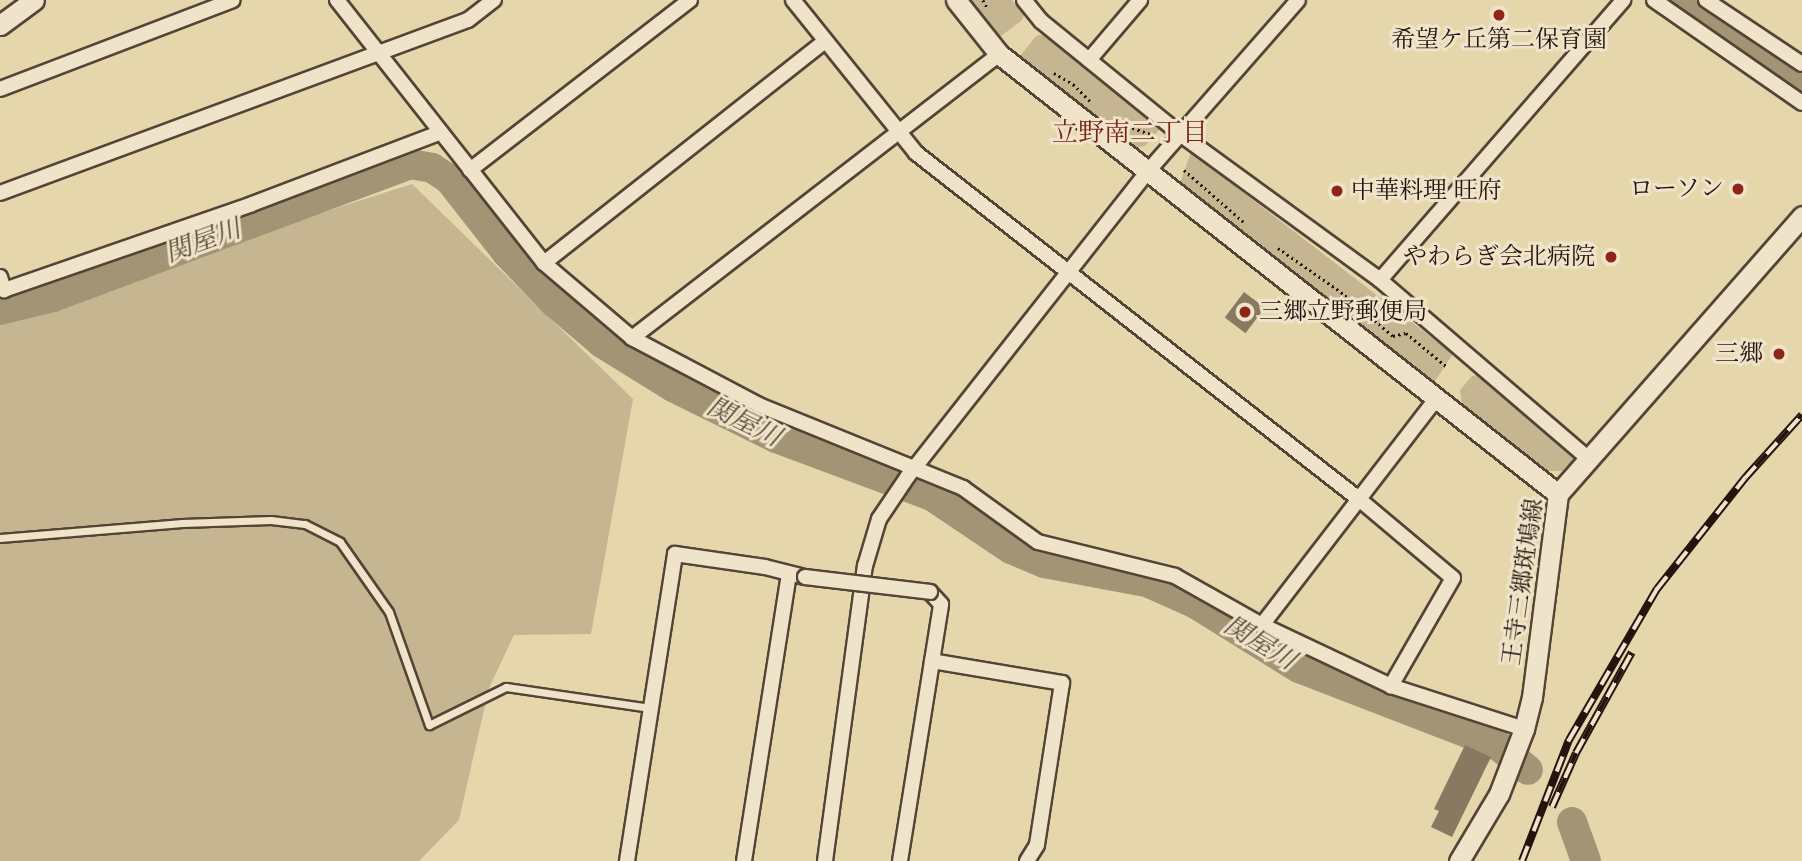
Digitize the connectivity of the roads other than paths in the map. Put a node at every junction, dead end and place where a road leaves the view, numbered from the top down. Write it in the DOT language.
graph roads {
  1 [pos="34,0"];
  2 [pos="233,0"];
  3 [pos="337,0"];
  4 [pos="494,0"];
  5 [pos="690,0"];
  6 [pos="793,0"];
  7 [pos="956,0"];
  8 [pos="1024,0"];
  9 [pos="1140,0"];
  10 [pos="1298,0"];
  11 [pos="1623,0"];
  12 [pos="1654,0"];
  13 [pos="1706,0"];
  14 [pos="0,25"];
  15 [pos="825,41"];
  16 [pos="378,52"];
  17 [pos="999,54"];
  18 [pos="1089,60"];
  19 [pos="1802,64"];
  20 [pos="0,89"];
  21 [pos="1802,103"];
  22 [pos="898,131"];
  23 [pos="439,133"];
  24 [pos="1180,134"];
  25 [pos="470,170"];
  26 [pos="1148,171"];
  27 [pos="0,192"];
  28 [pos="1802,216"];
  29 [pos="544,263"];
  30 [pos="1070,273"];
  31 [pos="0,277"];
  32 [pos="1380,280"];
  33 [pos="632,338"];
  34 [pos="1437,398"];
  35 [pos="1589,459"];
  36 [pos="911,472"];
  37 [pos="1558,494"];
  38 [pos="1360,500"];
  39 [pos="0,538"];
  40 [pos="789,574"];
  41 [pos="1262,625"];
  42 [pos="932,662"];
  43 [pos="1391,686"];
  44 [pos="650,708"];
  45 [pos="1521,738"];
  46 [pos="626,861"];
  47 [pos="744,861"];
  48 [pos="825,861"];
  49 [pos="900,861"];
  50 [pos="1027,861"];
  51 [pos="1459,861"];
  1 -- 14 [label="street"];
  2 -- 20 [label="street"];
  3 -- 16 [label="street"];
  4 -- 16 [label="street"];
  5 -- 25 [label="street"];
  6 -- 15 [label="street"];
  7 -- 17 [label="street"];
  8 -- 18 [label="street"];
  9 -- 18 [label="street"];
  10 -- 24 [label="street"];
  11 -- 32 [label="street"];
  12 -- 21 [label="street"];
  13 -- 19 [label="street"];
  15 -- 22 [label="street"];
  15 -- 29 [label="street"];
  16 -- 23 [label="street"];
  16 -- 27 [label="street"];
  17 -- 22 [label="street"];
  17 -- 26 [label="street"];
  18 -- 24 [label="street"];
  22 -- 30 [label="street"];
  22 -- 33 [label="street"];
  23 -- 25 [label="street"];
  23 -- 31 [label="street"];
  24 -- 26 [label="street"];
  24 -- 32 [label="street"];
  25 -- 29 [label="street"];
  26 -- 30 [label="street"];
  26 -- 34 [label="street"];
  28 -- 35 [label="street, 王寺三郷斑鳩線"];
  29 -- 33 [label="street"];
  30 -- 36 [label="street"];
  30 -- 38 [label="street"];
  32 -- 35 [label="street"];
  33 -- 36 [label="street"];
  34 -- 37 [label="street"];
  34 -- 38 [label="street"];
  35 -- 37 [label="street, 王寺三郷斑鳩線"];
  36 -- 41 [label="street"];
  36 -- 48 [label="street"];
  37 -- 45 [label="street, 王寺三郷斑鳩線"];
  38 -- 41 [label="street"];
  38 -- 43 [label="street"];
  39 -- 44 [label="lane"];
  40 -- 42 [label="street, bridge"];
  40 -- 44 [label="street"];
  40 -- 47 [label="street"];
  41 -- 43 [label="street"];
  42 -- 49 [label="street"];
  42 -- 50 [label="street"];
  43 -- 45 [label="street"];
  44 -- 46 [label="street"];
  45 -- 51 [label="street, 王寺三郷斑鳩線"];
}
